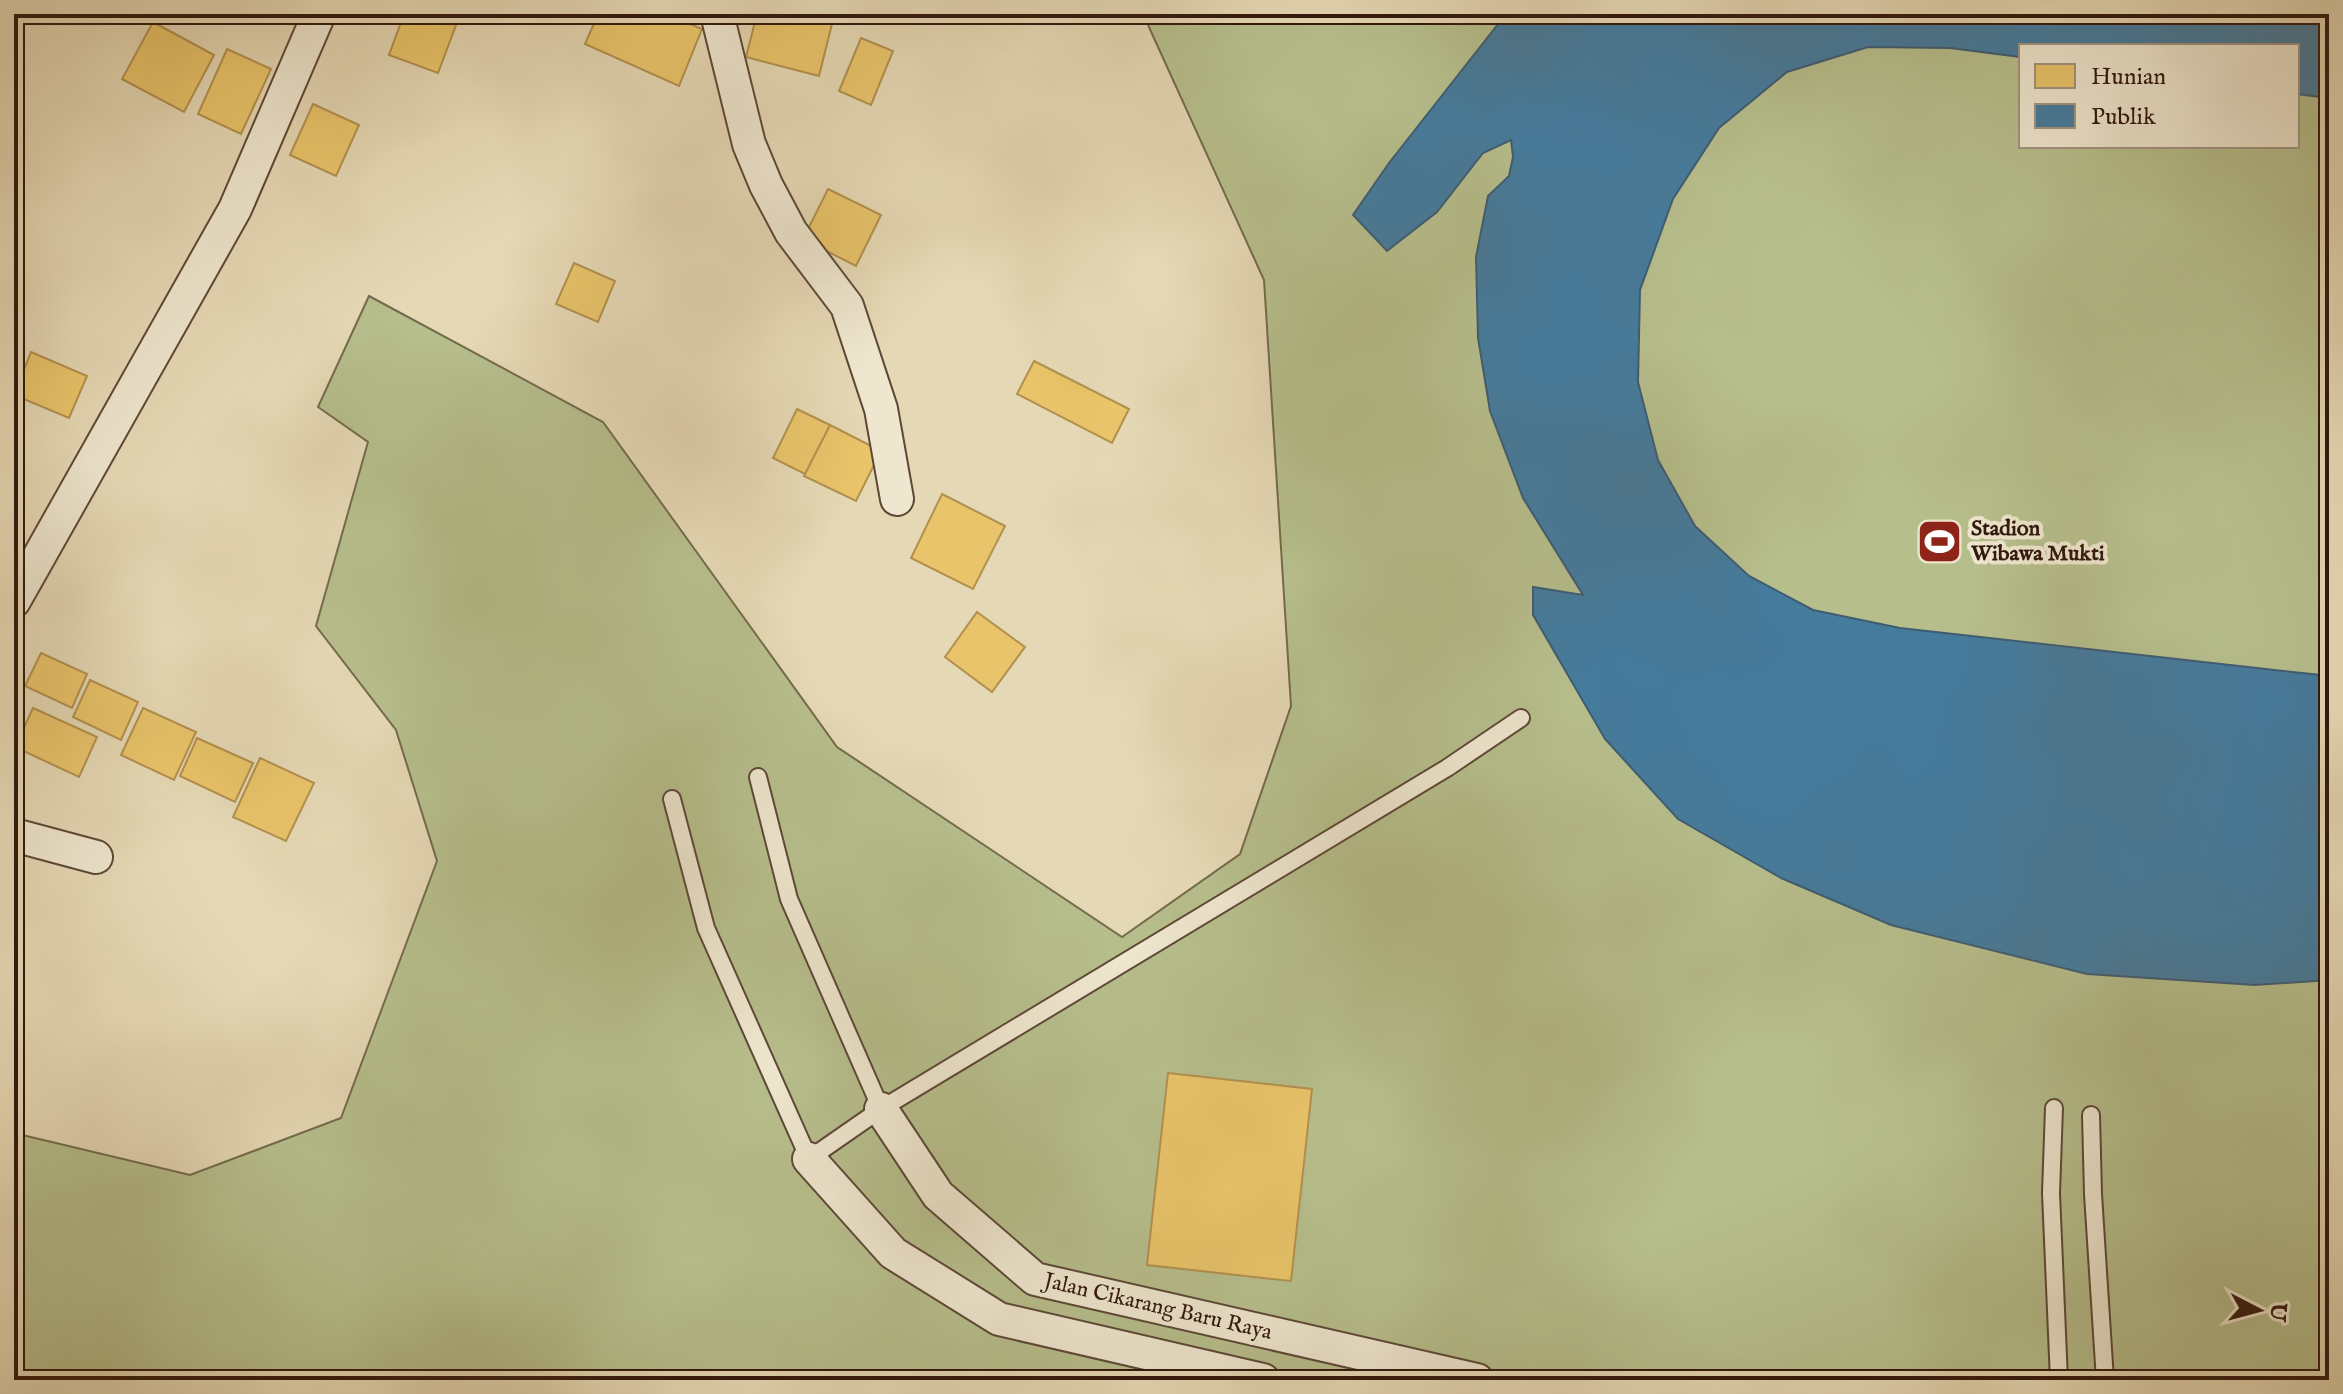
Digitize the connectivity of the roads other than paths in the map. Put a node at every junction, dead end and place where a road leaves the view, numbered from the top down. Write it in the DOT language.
graph roads {
  1 [pos="319,14"];
  2 [pos="717,14"];
  3 [pos="897,499"];
  4 [pos="14,601"];
  5 [pos="1521,718"];
  6 [pos="758,777"];
  7 [pos="672,799"];
  8 [pos="14,835"];
  9 [pos="96,857"];
  10 [pos="2054,1108"];
  11 [pos="881,1109"];
  12 [pos="2091,1115"];
  13 [pos="809,1159"];
  14 [pos="1263,1380"];
  15 [pos="1477,1380"];
  16 [pos="2059,1380"];
  17 [pos="2105,1380"];
  1 -- 4 [label="street"];
  2 -- 3 [label="street"];
  5 -- 11 [label="lane"];
  6 -- 11 [label="lane, Jalan Cikarang Baru Raya"];
  7 -- 13 [label="lane"];
  8 -- 9 [label="street"];
  10 -- 16 [label="lane"];
  11 -- 13 [label="lane"];
  11 -- 15 [label="street, Jalan Cikarang Baru Raya"];
  12 -- 17 [label="lane"];
  13 -- 14 [label="street"];
}
